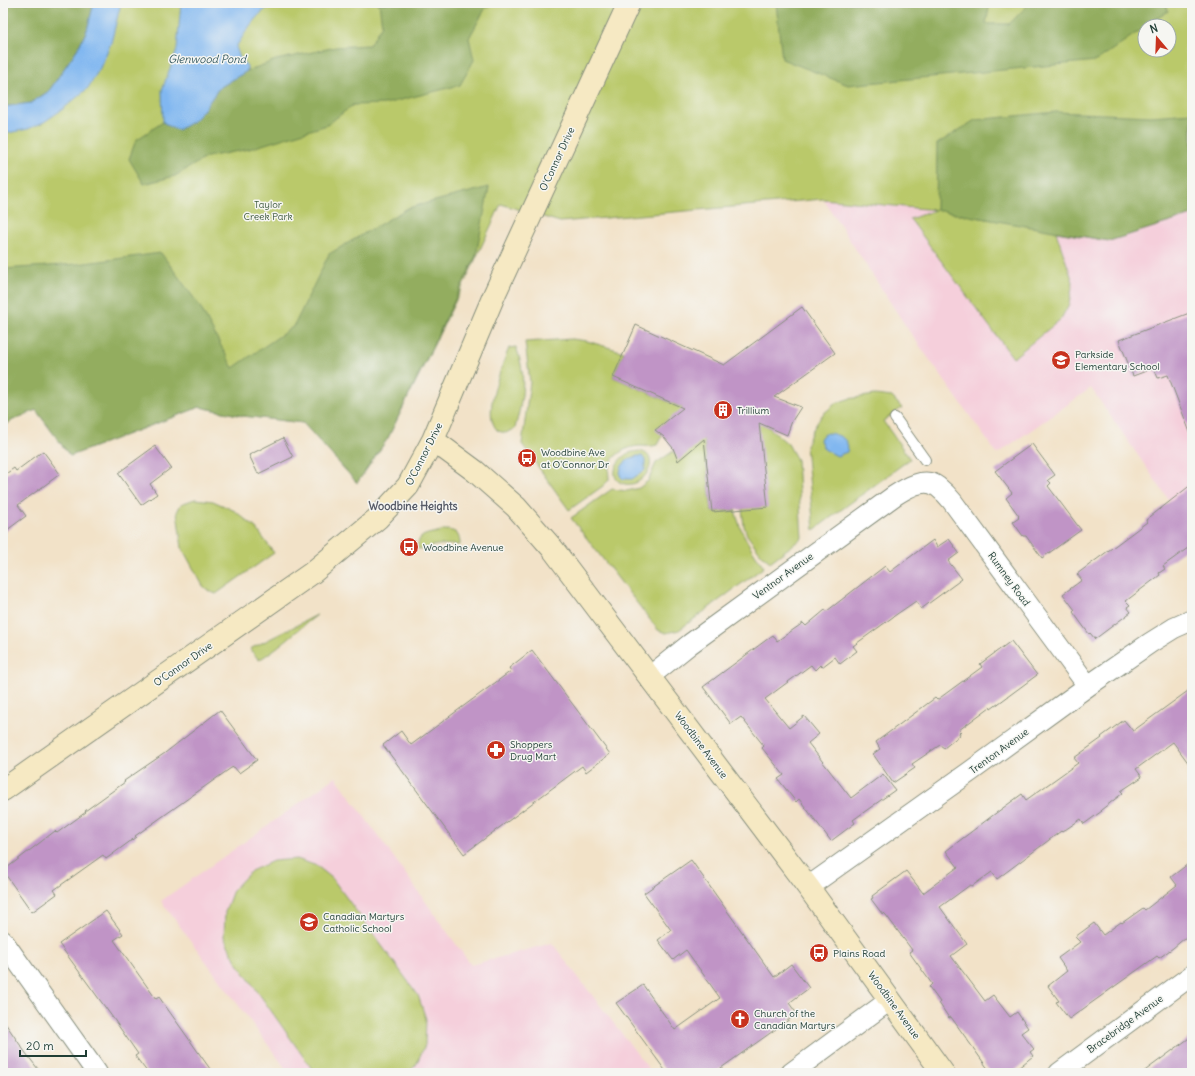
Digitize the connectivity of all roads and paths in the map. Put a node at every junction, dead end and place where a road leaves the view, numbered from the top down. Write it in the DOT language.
graph roads {
  1 [pos="629,3"];
  2 [pos="895,418"];
  3 [pos="433,440"];
  4 [pos="925,460"];
  5 [pos="922,482"];
  6 [pos="1192,620"];
  7 [pos="649,677"];
  8 [pos="1088,686"];
  9 [pos="3,790"];
  10 [pos="808,887"];
  11 [pos="3,941"];
  12 [pos="1192,975"];
  13 [pos="890,1000"];
  14 [pos="97,1073"];
  15 [pos="791,1073"];
  16 [pos="943,1073"];
  17 [pos="1059,1073"];
  1 -- 3 [label="main road, O'Connor Drive"];
  2 -- 4 [label="lane"];
  3 -- 7 [label="main road, Woodbine Avenue"];
  3 -- 9 [label="main road, O'Connor Drive"];
  5 -- 7 [label="street, Ventnor Avenue"];
  5 -- 8 [label="street, Rumney Road"];
  6 -- 8 [label="street, Trenton Avenue"];
  7 -- 10 [label="main road, Woodbine Avenue"];
  8 -- 10 [label="street, Trenton Avenue"];
  10 -- 13 [label="main road, Woodbine Avenue"];
  11 -- 14 [label="street"];
  12 -- 17 [label="street, Bracebridge Avenue"];
  13 -- 15 [label="street"];
  13 -- 16 [label="main road, Woodbine Avenue"];
}
